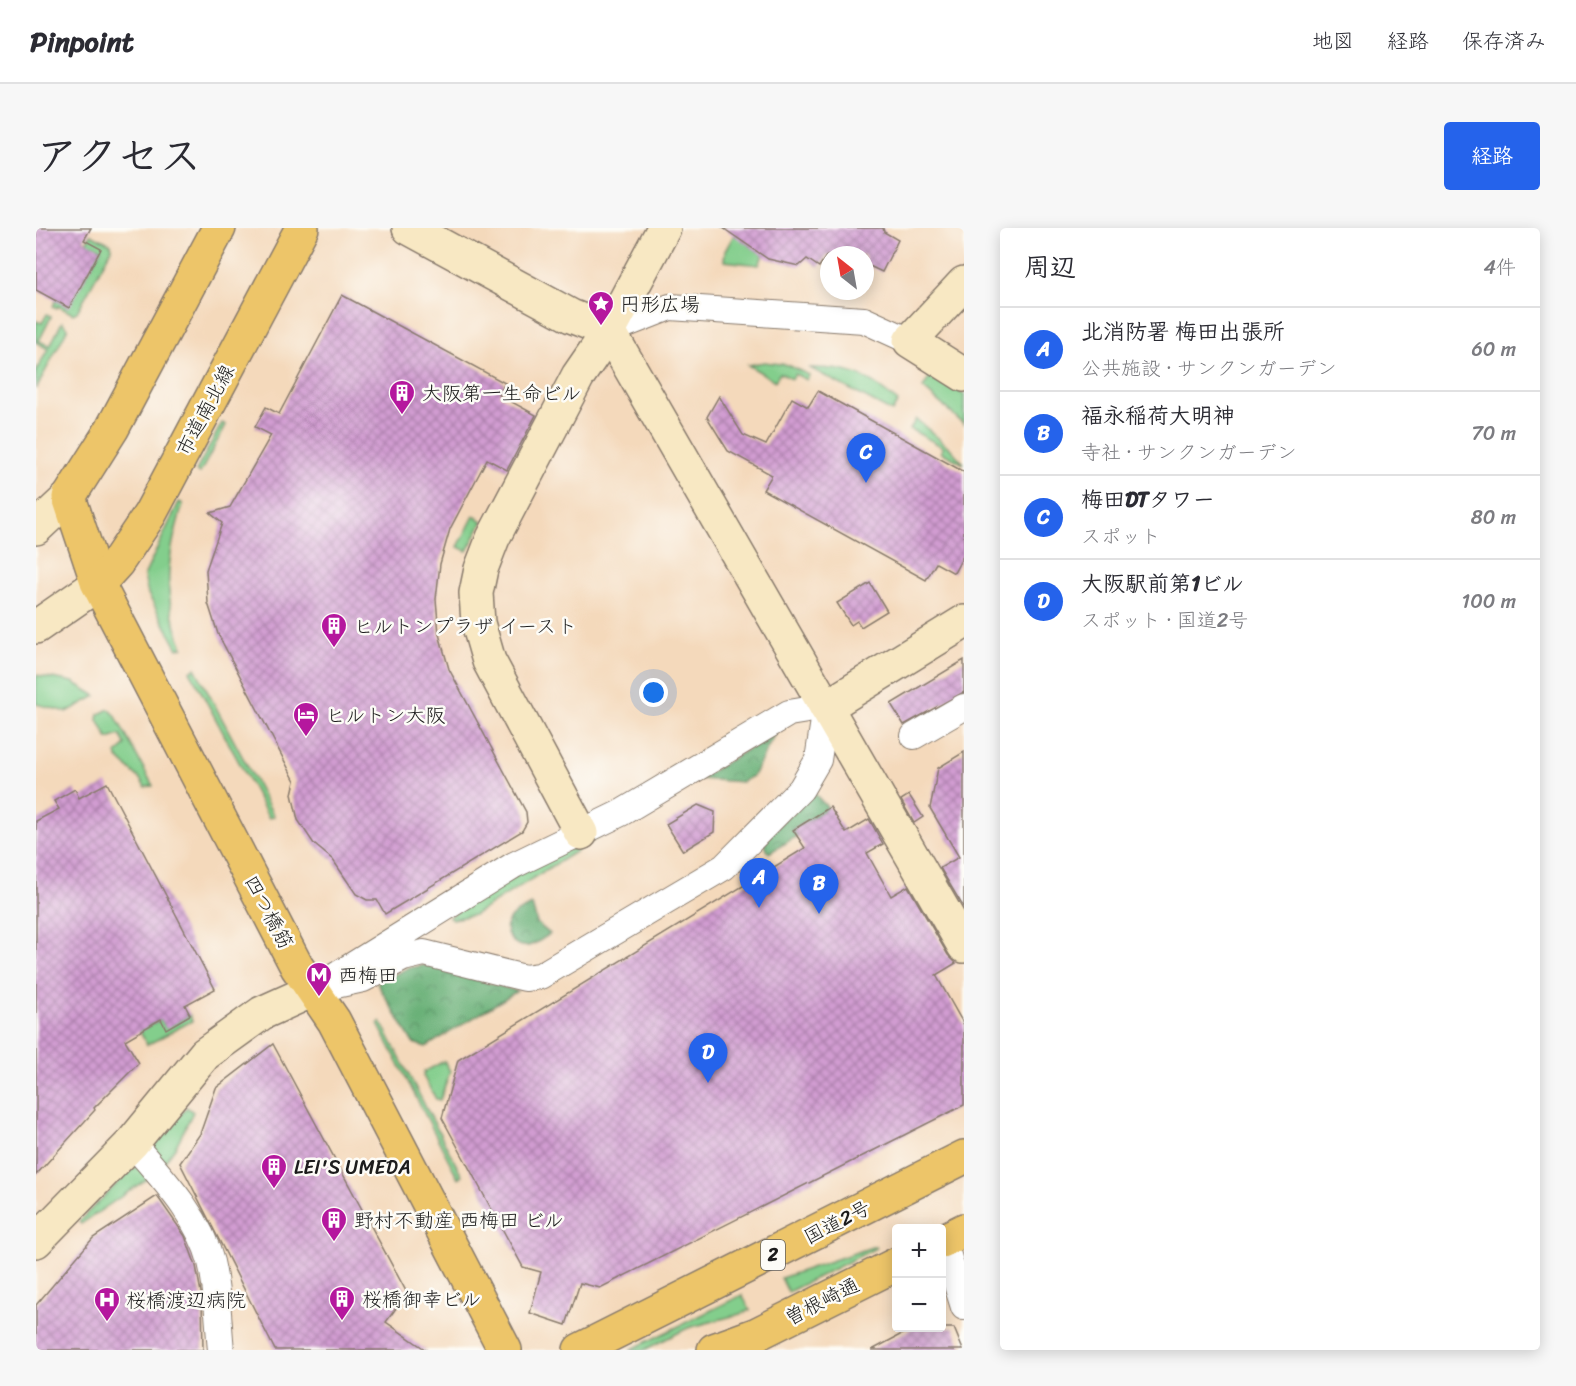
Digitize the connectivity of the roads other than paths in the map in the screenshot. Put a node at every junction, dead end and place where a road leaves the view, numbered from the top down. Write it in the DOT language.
graph roads {
  1 [pos="219,228"];
  2 [pos="302,228"];
  3 [pos="409,228"];
  4 [pos="664,228"];
  5 [pos="964,283"];
  6 [pos="609,331"];
  7 [pos="910,341"];
  8 [pos="964,375"];
  9 [pos="69,497"];
  10 [pos="36,528"];
  11 [pos="98,584"];
  12 [pos="964,622"];
  13 [pos="36,627"];
  14 [pos="964,706"];
  15 [pos="826,707"];
  16 [pos="914,736"];
  17 [pos="581,833"];
  18 [pos="964,946"];
  19 [pos="313,990"];
  20 [pos="132,1143"];
  21 [pos="964,1157"];
  22 [pos="950,1237"];
  23 [pos="36,1241"];
  24 [pos="892,1266"];
  25 [pos="964,1307"];
  26 [pos="221,1350"];
  27 [pos="505,1350"];
  28 [pos="580,1350"];
  29 [pos="714,1350"];
  1 -- 9 [label="main road"];
  2 -- 11 [label="main road, 市道南北線"];
  3 -- 6 [label="street"];
  4 -- 6 [label="street"];
  5 -- 7 [label="street"];
  6 -- 7 [label="street"];
  6 -- 15 [label="street"];
  6 -- 17 [label="street"];
  7 -- 8 [label="street"];
  9 -- 10 [label="street"];
  9 -- 11 [label="main road, 四つ橋筋"];
  11 -- 13 [label="street"];
  11 -- 19 [label="main road, 四つ橋筋"];
  12 -- 15 [label="street"];
  14 -- 16 [label="street"];
  15 -- 17 [label="street"];
  15 -- 18 [label="street"];
  15 -- 19 [label="street"];
  17 -- 19 [label="street"];
  19 -- 20 [label="street"];
  19 -- 27 [label="main road, 四つ橋筋"];
  20 -- 23 [label="street"];
  20 -- 26 [label="street"];
  21 -- 28 [label="main road, 国道2号 / 2"];
  22 -- 25 [label="street"];
  24 -- 29 [label="main road, 曽根崎通"];
}
